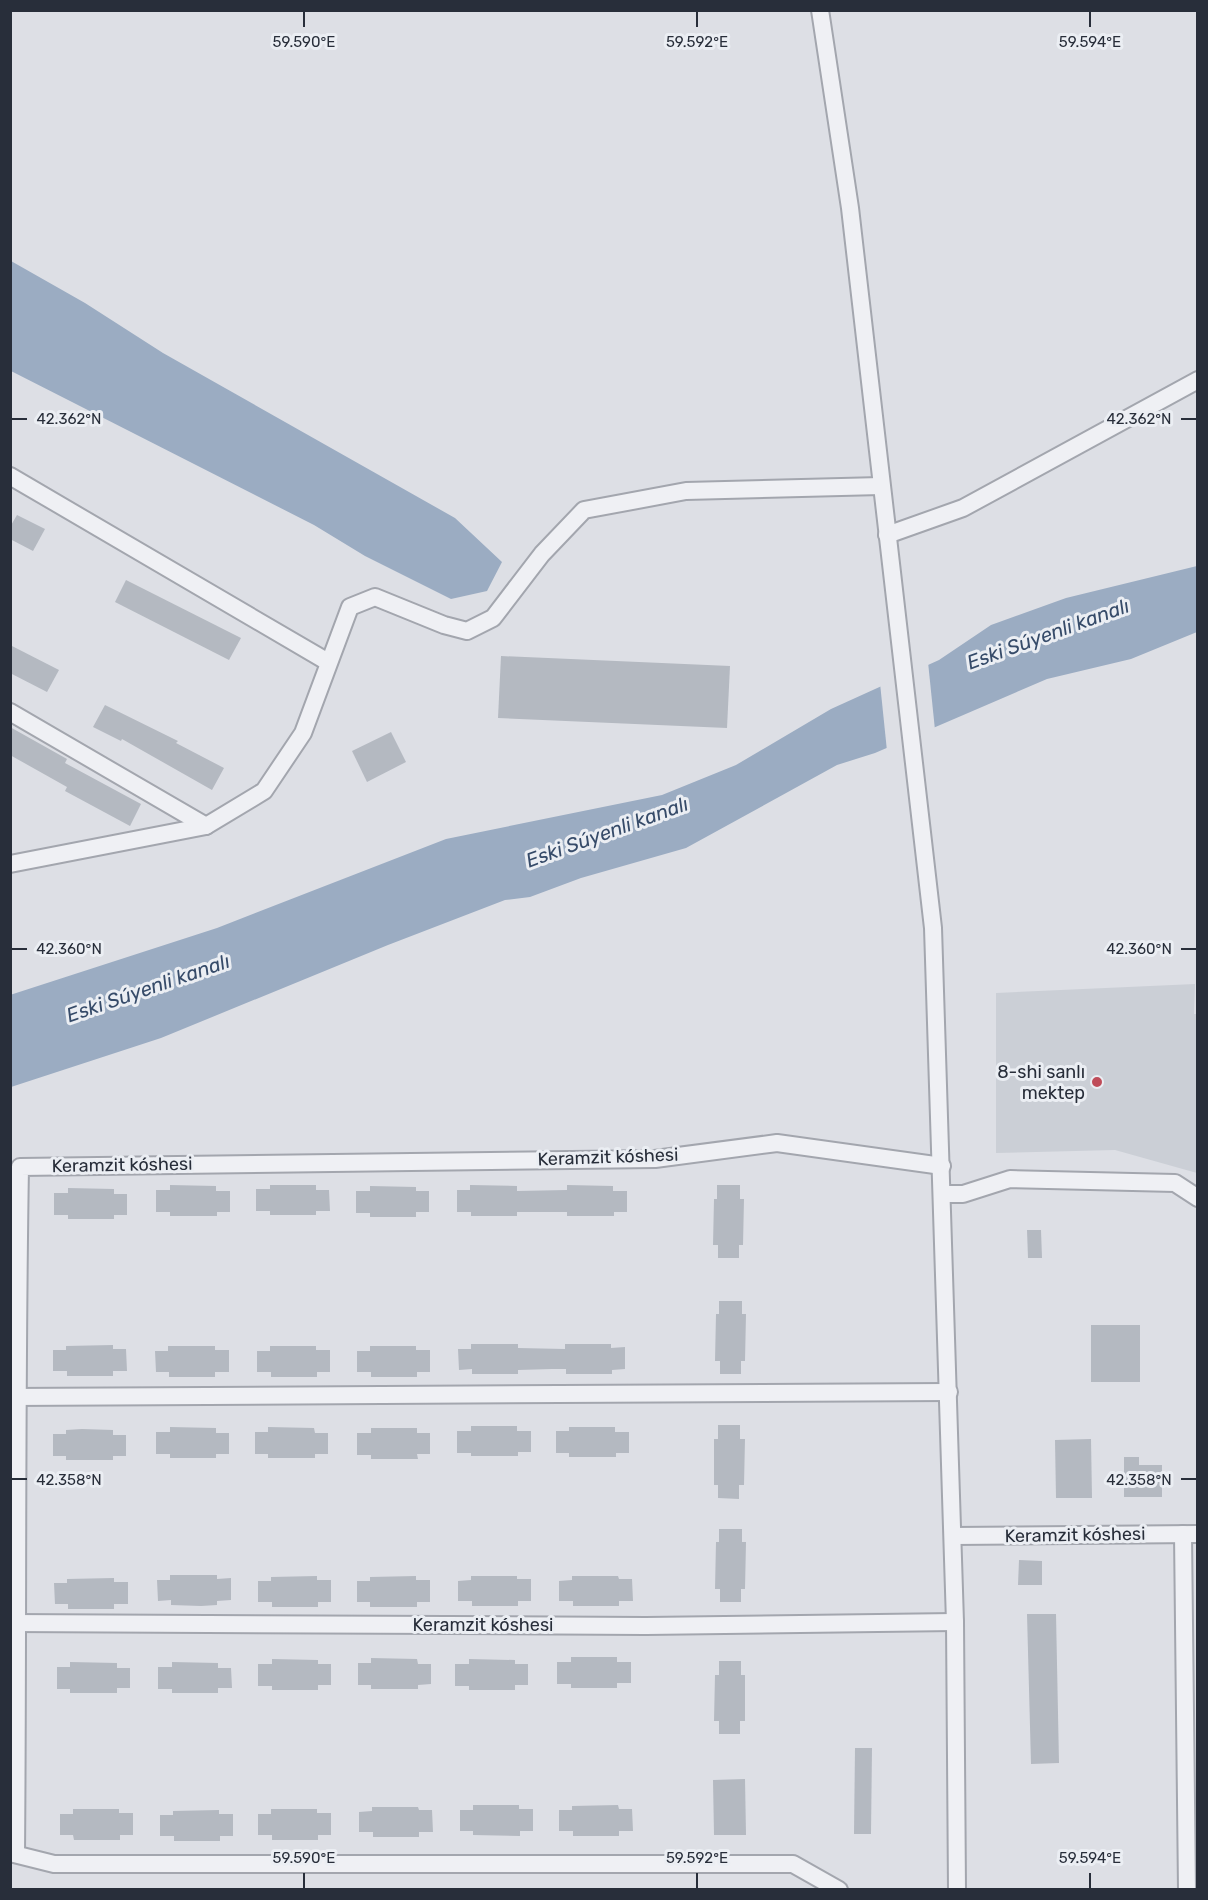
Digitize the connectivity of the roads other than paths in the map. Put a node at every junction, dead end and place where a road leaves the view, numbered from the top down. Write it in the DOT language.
graph roads {
  1 [pos="820,10"];
  2 [pos="1197,380"];
  3 [pos="10,476"];
  4 [pos="881,486"];
  5 [pos="887,535"];
  6 [pos="328,662"];
  7 [pos="10,712"];
  8 [pos="206,826"];
  9 [pos="10,864"];
  10 [pos="942,1166"];
  11 [pos="943,1194"];
  12 [pos="1197,1198"];
  13 [pos="949,1392"];
  14 [pos="13,1397"];
  15 [pos="1190,1534"];
  16 [pos="953,1536"];
  17 [pos="955,1622"];
  18 [pos="14,1623"];
  19 [pos="1191,1768"];
  20 [pos="13,1853"];
  21 [pos="839,1890"];
  22 [pos="957,1890"];
  23 [pos="1187,1890"];
  1 -- 4 [label="street"];
  2 -- 5 [label="street"];
  3 -- 6 [label="street"];
  4 -- 5 [label="street"];
  4 -- 6 [label="street"];
  5 -- 10 [label="street"];
  6 -- 8 [label="street"];
  7 -- 8 [label="street"];
  8 -- 9 [label="street"];
  10 -- 11 [label="street"];
  10 -- 14 [label="street, Keramzit kóshesi"];
  11 -- 12 [label="street"];
  11 -- 13 [label="street"];
  13 -- 14 [label="street"];
  13 -- 16 [label="street"];
  14 -- 18 [label="street"];
  15 -- 16 [label="street, Keramzit kóshesi"];
  15 -- 19 [label="street"];
  16 -- 17 [label="street"];
  17 -- 18 [label="street, Keramzit kóshesi"];
  17 -- 22 [label="street"];
  18 -- 20 [label="street"];
  19 -- 23 [label="street"];
  20 -- 21 [label="street"];
}
